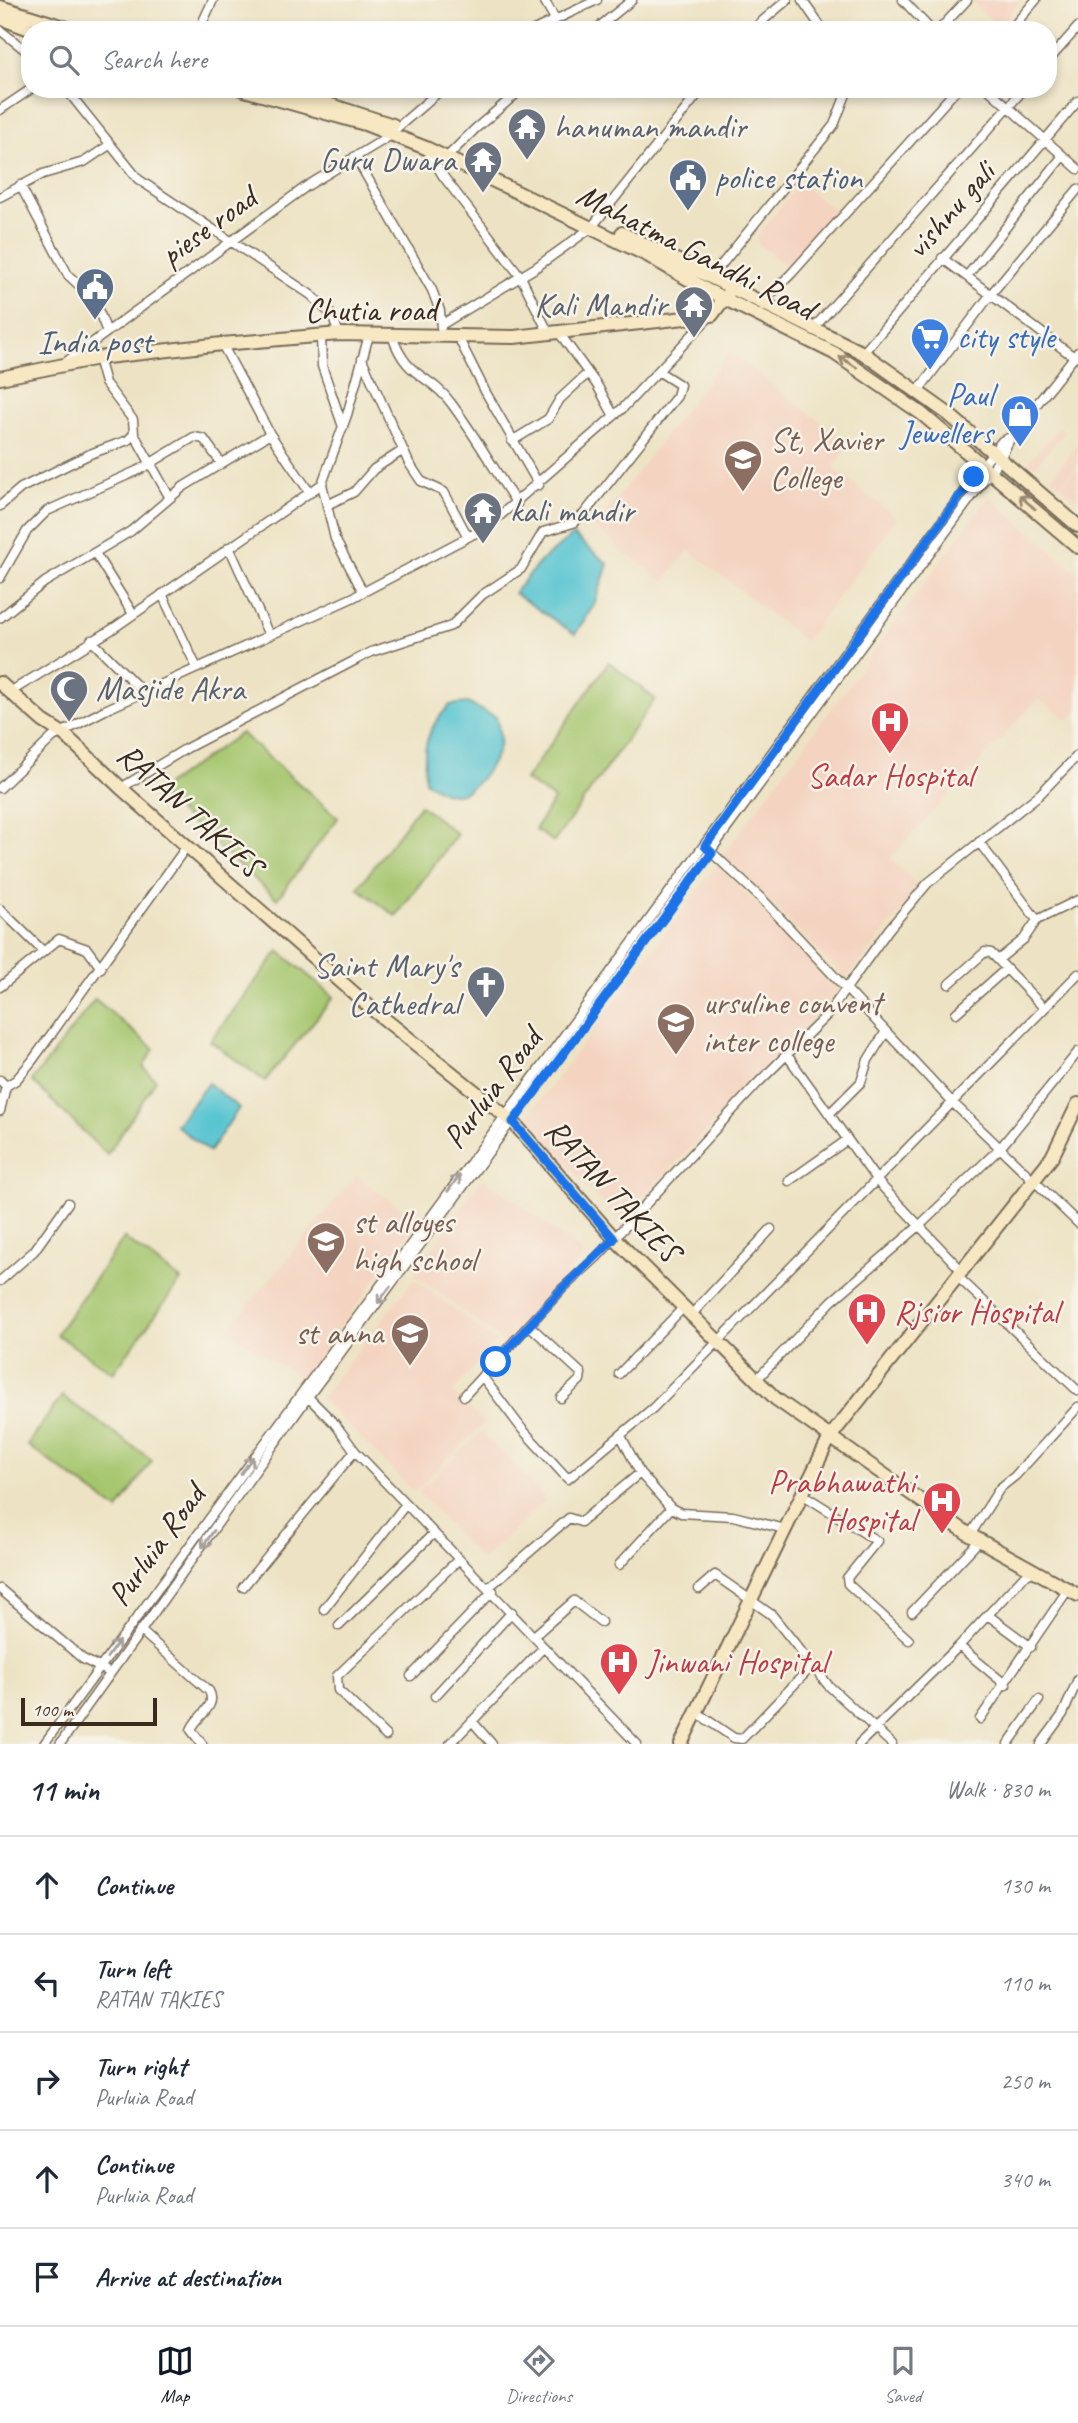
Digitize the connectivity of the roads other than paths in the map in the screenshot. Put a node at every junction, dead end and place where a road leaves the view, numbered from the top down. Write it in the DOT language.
graph roads {
  1 [pos="213,0"];
  2 [pos="544,0"];
  3 [pos="597,0"];
  4 [pos="632,0"];
  5 [pos="787,0"];
  6 [pos="802,0"];
  7 [pos="967,0"];
  8 [pos="1036,0"];
  9 [pos="904,1"];
  10 [pos="0,7"];
  11 [pos="0,18"];
  12 [pos="555,19"];
  13 [pos="44,21"];
  14 [pos="203,21"];
  15 [pos="551,21"];
  16 [pos="606,21"];
  17 [pos="762,21"];
  18 [pos="817,21"];
  19 [pos="923,21"];
  20 [pos="947,21"];
  21 [pos="1018,21"];
  22 [pos="21,26"];
  23 [pos="1078,27"];
  24 [pos="0,30"];
  25 [pos="21,47"];
  26 [pos="1057,51"];
  27 [pos="21,96"];
  28 [pos="73,98"];
  29 [pos="275,98"];
  30 [pos="306,98"];
  31 [pos="432,98"];
  32 [pos="512,98"];
  33 [pos="695,98"];
  34 [pos="844,98"];
  35 [pos="949,98"];
  36 [pos="998,98"];
  37 [pos="1016,98"];
  38 [pos="1078,101"];
  39 [pos="1007,107"];
  40 [pos="0,110"];
  41 [pos="396,130"];
  42 [pos="1043,141"];
  43 [pos="108,146"];
  44 [pos="426,148"];
  45 [pos="449,154"];
  46 [pos="355,156"];
  47 [pos="1062,157"];
  48 [pos="1078,169"];
  49 [pos="20,185"];
  50 [pos="1078,189"];
  51 [pos="0,197"];
  52 [pos="593,224"];
  53 [pos="233,242"];
  54 [pos="942,258"];
  55 [pos="522,276"];
  56 [pos="967,276"];
  57 [pos="710,279"];
  58 [pos="728,294"];
  59 [pos="991,294"];
  60 [pos="761,304"];
  61 [pos="712,314"];
  62 [pos="813,329"];
  63 [pos="440,331"];
  64 [pos="107,332"];
  65 [pos="339,334"];
  66 [pos="555,334"];
  67 [pos="321,335"];
  68 [pos="369,335"];
  69 [pos="392,335"];
  70 [pos="458,337"];
  71 [pos="222,344"];
  72 [pos="863,353"];
  73 [pos="1076,355"];
  74 [pos="98,358"];
  75 [pos="362,359"];
  76 [pos="57,367"];
  77 [pos="659,371"];
  78 [pos="588,373"];
  79 [pos="0,378"];
  80 [pos="918,391"];
  81 [pos="614,416"];
  82 [pos="343,427"];
  83 [pos="134,434"];
  84 [pos="270,434"];
  85 [pos="512,441"];
  86 [pos="402,451"];
  87 [pos="997,454"];
  88 [pos="152,462"];
  89 [pos="221,463"];
  90 [pos="987,467"];
  91 [pos="322,484"];
  92 [pos="538,485"];
  93 [pos="310,492"];
  94 [pos="170,498"];
  95 [pos="328,504"];
  96 [pos="517,504"];
  97 [pos="0,506"];
  98 [pos="1078,526"];
  99 [pos="468,537"];
  100 [pos="229,547"];
  101 [pos="1078,547"];
  102 [pos="95,553"];
  103 [pos="0,578"];
  104 [pos="363,592"];
  105 [pos="162,594"];
  106 [pos="133,614"];
  107 [pos="0,618"];
  108 [pos="270,635"];
  109 [pos="91,640"];
  110 [pos="197,668"];
  111 [pos="5,688"];
  112 [pos="144,693"];
  113 [pos="62,732"];
  114 [pos="1078,755"];
  115 [pos="0,788"];
  116 [pos="121,788"];
  117 [pos="979,842"];
  118 [pos="187,846"];
  119 [pos="705,846"];
  120 [pos="712,853"];
  121 [pos="1078,900"];
  122 [pos="0,909"];
  123 [pos="1037,920"];
  124 [pos="43,951"];
  125 [pos="999,960"];
  126 [pos="101,968"];
  127 [pos="1006,969"];
  128 [pos="1078,974"];
  129 [pos="949,984"];
  130 [pos="0,987"];
  131 [pos="847,990"];
  132 [pos="1044,1008"];
  133 [pos="956,1013"];
  134 [pos="885,1033"];
  135 [pos="1078,1052"];
  136 [pos="787,1055"];
  137 [pos="3,1083"];
  138 [pos="952,1102"];
  139 [pos="1078,1104"];
  140 [pos="0,1111"];
  141 [pos="829,1114"];
  142 [pos="1076,1118"];
  143 [pos="509,1119"];
  144 [pos="846,1140"];
  145 [pos="1001,1147"];
  146 [pos="789,1181"];
  147 [pos="1032,1181"];
  148 [pos="878,1182"];
  149 [pos="68,1203"];
  150 [pos="1078,1223"];
  151 [pos="918,1227"];
  152 [pos="771,1229"];
  153 [pos="614,1238"];
  154 [pos="960,1274"];
  155 [pos="0,1281"];
  156 [pos="689,1310"];
  157 [pos="530,1325"];
  158 [pos="718,1342"];
  159 [pos="619,1374"];
  160 [pos="482,1376"];
  161 [pos="756,1380"];
  162 [pos="1078,1391"];
  163 [pos="305,1394"];
  164 [pos="464,1396"];
  165 [pos="561,1398"];
  166 [pos="1078,1407"];
  167 [pos="621,1436"];
  168 [pos="830,1437"];
  169 [pos="355,1451"];
  170 [pos="640,1473"];
  171 [pos="802,1494"];
  172 [pos="406,1504"];
  173 [pos="671,1508"];
  174 [pos="785,1529"];
  175 [pos="434,1533"];
  176 [pos="974,1538"];
  177 [pos="459,1559"];
  178 [pos="619,1564"];
  179 [pos="1032,1572"];
  180 [pos="243,1587"];
  181 [pos="0,1589"];
  182 [pos="491,1589"];
  183 [pos="699,1589"];
  184 [pos="1072,1593"];
  185 [pos="752,1598"];
  186 [pos="324,1609"];
  187 [pos="512,1612"];
  188 [pos="912,1612"];
  189 [pos="989,1616"];
  190 [pos="601,1622"];
  191 [pos="339,1626"];
  192 [pos="140,1630"];
  193 [pos="534,1635"];
  194 [pos="909,1640"];
  195 [pos="959,1646"];
  196 [pos="544,1647"];
  197 [pos="1031,1647"];
  198 [pos="812,1666"];
  199 [pos="100,1667"];
  200 [pos="110,1673"];
  201 [pos="411,1676"];
  202 [pos="1078,1679"];
  203 [pos="1006,1685"];
  204 [pos="435,1696"];
  205 [pos="1039,1700"];
  206 [pos="696,1713"];
  207 [pos="980,1719"];
  208 [pos="472,1721"];
  209 [pos="875,1730"];
  210 [pos="386,1736"];
  211 [pos="738,1742"];
  212 [pos="44,1744"];
  213 [pos="60,1744"];
  214 [pos="202,1744"];
  215 [pos="450,1744"];
  216 [pos="492,1744"];
  217 [pos="637,1744"];
  218 [pos="681,1744"];
  219 [pos="859,1744"];
  220 [pos="892,1744"];
  221 [pos="1008,1744"];
  222 [pos="1041,1744"];
  1 -- 14 [label="street"];
  2 -- 12 [label="street"];
  3 -- 12 [label="street"];
  4 -- 16 [label="street"];
  5 -- 17 [label="street"];
  6 -- 18 [label="street"];
  7 -- 20 [label="street"];
  8 -- 21 [label="street"];
  9 -- 19 [label="street"];
  10 -- 13 [label="main road"];
  11 -- 22 [label="main road"];
  12 -- 15 [label="street"];
  23 -- 26 [label="street"];
  24 -- 25 [label="street"];
  27 -- 40 [label="street"];
  28 -- 43 [label="street"];
  29 -- 41 [label="main road, Mahatma Gandhi Road"];
  30 -- 41 [label="main road, Mahatma Gandhi Road"];
  31 -- 41 [label="street, piese road"];
  32 -- 45 [label="street"];
  33 -- 52 [label="street"];
  34 -- 57 [label="street"];
  35 -- 60 [label="street"];
  36 -- 39 [label="street"];
  37 -- 39 [label="street"];
  38 -- 42 [label="street, vishnu gali"];
  39 -- 42 [label="street"];
  39 -- 62 [label="street"];
  41 -- 44 [label="main road, Mahatma Gandhi Road"];
  41 -- 45 [label="main road, Mahatma Gandhi Road"];
  41 -- 46 [label="street, piese road"];
  42 -- 47 [label="street"];
  42 -- 54 [label="street, vishnu gali"];
  43 -- 49 [label="street"];
  43 -- 53 [label="street"];
  44 -- 45 [label="main road, Mahatma Gandhi Road"];
  44 -- 55 [label="street"];
  45 -- 52 [label="main road, Mahatma Gandhi Road"];
  46 -- 53 [label="street, piese road"];
  46 -- 63 [label="street"];
  47 -- 48 [label="street"];
  47 -- 56 [label="street"];
  49 -- 51 [label="street"];
  49 -- 64 [label="street"];
  50 -- 59 [label="street"];
  52 -- 55 [label="street"];
  52 -- 57 [label="main road, Mahatma Gandhi Road"];
  52 -- 58 [label="main road, Mahatma Gandhi Road"];
  53 -- 64 [label="street, piese road"];
  53 -- 65 [label="street"];
  54 -- 56 [label="street"];
  54 -- 72 [label="street, vishnu gali"];
  55 -- 63 [label="street"];
  55 -- 66 [label="street"];
  56 -- 59 [label="street"];
  57 -- 58 [label="main road, Mahatma Gandhi Road"];
  58 -- 60 [label="main road, Mahatma Gandhi Road"];
  58 -- 61 [label="main road"];
  90 -- 58 [label="main road, Mahatma Gandhi Road, one-way"];
  59 -- 73 [label="street"];
  59 -- 80 [label="street"];
  60 -- 62 [label="main road, Mahatma Gandhi Road"];
  61 -- 66 [label="main road, Chutia road"];
  61 -- 77 [label="street"];
  62 -- 72 [label="main road, Mahatma Gandhi Road"];
  63 -- 69 [label="main road, Chutia road"];
  63 -- 70 [label="main road, Chutia road"];
  64 -- 76 [label="street, piese road"];
  65 -- 67 [label="main road, Chutia road"];
  65 -- 68 [label="main road, Chutia road"];
  66 -- 70 [label="main road, Chutia road"];
  66 -- 78 [label="street"];
  67 -- 71 [label="main road, Chutia road"];
  67 -- 82 [label="street"];
  68 -- 69 [label="main road, Chutia road"];
  68 -- 75 [label="street"];
  69 -- 96 [label="street"];
  70 -- 85 [label="street"];
  71 -- 74 [label="main road, Chutia road"];
  71 -- 84 [label="street"];
  72 -- 80 [label="main road, Mahatma Gandhi Road"];
  73 -- 87 [label="street"];
  74 -- 76 [label="main road, Chutia road"];
  74 -- 83 [label="street"];
  75 -- 82 [label="street"];
  75 -- 86 [label="street"];
  76 -- 79 [label="main road, Chutia road"];
  77 -- 81 [label="street"];
  77 -- 116 [label="street"];
  78 -- 81 [label="street"];
  78 -- 85 [label="street"];
  80 -- 87 [label="main road, Mahatma Gandhi Road"];
  81 -- 92 [label="street"];
  82 -- 91 [label="street"];
  83 -- 88 [label="street"];
  83 -- 97 [label="street"];
  84 -- 89 [label="street"];
  84 -- 93 [label="street"];
  85 -- 92 [label="street"];
  86 -- 95 [label="street"];
  86 -- 99 [label="street"];
  87 -- 90 [label="street"];
  87 -- 98 [label="main road, Mahatma Gandhi Road"];
  88 -- 89 [label="street"];
  88 -- 94 [label="street"];
  88 -- 103 [label="street"];
  89 -- 94 [label="street"];
  101 -- 90 [label="main road, Mahatma Gandhi Road, one-way"];
  90 -- 119 [label="street, Purluia Road"];
  90 -- 120 [label="street, Purluia Road"];
  91 -- 93 [label="street"];
  91 -- 95 [label="street"];
  92 -- 96 [label="street"];
  93 -- 100 [label="street"];
  94 -- 102 [label="street"];
  95 -- 104 [label="street"];
  96 -- 99 [label="street"];
  99 -- 104 [label="street"];
  100 -- 105 [label="street"];
  100 -- 108 [label="street"];
  102 -- 106 [label="street"];
  102 -- 107 [label="street"];
  104 -- 108 [label="street"];
  105 -- 106 [label="street"];
  105 -- 110 [label="street"];
  106 -- 109 [label="street"];
  108 -- 110 [label="street"];
  109 -- 111 [label="street"];
  109 -- 112 [label="street"];
  110 -- 112 [label="street"];
  111 -- 113 [label="main road, RATAN TAKIES"];
  112 -- 113 [label="street"];
  113 -- 115 [label="street"];
  113 -- 116 [label="main road, RATAN TAKIES"];
  114 -- 117 [label="street"];
  116 -- 118 [label="main road, RATAN TAKIES"];
  117 -- 123 [label="street"];
  117 -- 131 [label="street"];
  118 -- 126 [label="street"];
  118 -- 143 [label="main road, RATAN TAKIES"];
  119 -- 120 [label="street"];
  119 -- 143 [label="street, Purluia Road"];
  120 -- 131 [label="street"];
  120 -- 143 [label="street, Purluia Road"];
  121 -- 123 [label="street"];
  122 -- 124 [label="street"];
  123 -- 125 [label="street"];
  124 -- 126 [label="street"];
  124 -- 130 [label="street"];
  125 -- 127 [label="street"];
  125 -- 129 [label="street"];
  126 -- 137 [label="street"];
  127 -- 132 [label="street"];
  127 -- 133 [label="street"];
  128 -- 132 [label="street"];
  131 -- 134 [label="street"];
  131 -- 136 [label="street"];
  132 -- 138 [label="street"];
  134 -- 138 [label="street"];
  134 -- 141 [label="street"];
  135 -- 145 [label="street"];
  136 -- 141 [label="street"];
  136 -- 153 [label="street"];
  137 -- 140 [label="street"];
  138 -- 145 [label="street"];
  138 -- 148 [label="street"];
  139 -- 142 [label="main road"];
  141 -- 144 [label="street"];
  142 -- 147 [label="main road"];
  143 -- 153 [label="main road, RATAN TAKIES"];
  143 -- 163 [label="street, Purluia Road"];
  144 -- 146 [label="street"];
  144 -- 148 [label="street"];
  145 -- 147 [label="street"];
  145 -- 151 [label="street"];
  147 -- 150 [label="street"];
  147 -- 154 [label="main road"];
  148 -- 151 [label="street"];
  148 -- 158 [label="street"];
  149 -- 155 [label="street"];
  151 -- 154 [label="street"];
  151 -- 161 [label="street"];
  152 -- 156 [label="street"];
  153 -- 156 [label="main road, RATAN TAKIES"];
  153 -- 157 [label="street"];
  154 -- 162 [label="street"];
  154 -- 168 [label="main road"];
  156 -- 158 [label="main road, RATAN TAKIES"];
  156 -- 159 [label="street"];
  157 -- 160 [label="street"];
  157 -- 165 [label="street"];
  158 -- 161 [label="main road, RATAN TAKIES"];
  158 -- 167 [label="street"];
  160 -- 164 [label="street"];
  160 -- 167 [label="street"];
  161 -- 168 [label="main road, RATAN TAKIES"];
  163 -- 169 [label="street"];
  163 -- 192 [label="street, Purluia Road, one-way"];
  199 -- 163 [label="street, Purluia Road, one-way"];
  166 -- 176 [label="street"];
  167 -- 170 [label="street"];
  168 -- 171 [label="main road"];
  168 -- 176 [label="main road, RATAN TAKIES"];
  169 -- 172 [label="street"];
  169 -- 180 [label="street"];
  170 -- 173 [label="street"];
  170 -- 182 [label="street"];
  171 -- 174 [label="main road"];
  171 -- 194 [label="street"];
  172 -- 175 [label="street"];
  172 -- 186 [label="street"];
  173 -- 174 [label="street"];
  173 -- 178 [label="street"];
  174 -- 185 [label="main road"];
  175 -- 177 [label="street"];
  175 -- 191 [label="street"];
  176 -- 179 [label="main road, RATAN TAKIES"];
  176 -- 188 [label="street"];
  177 -- 182 [label="street"];
  177 -- 210 [label="street"];
  179 -- 184 [label="main road, RATAN TAKIES"];
  179 -- 189 [label="street"];
  181 -- 199 [label="street"];
  182 -- 187 [label="street"];
  182 -- 201 [label="street"];
  183 -- 185 [label="street"];
  184 -- 197 [label="street"];
  185 -- 198 [label="street"];
  185 -- 206 [label="main road"];
  187 -- 193 [label="street"];
  187 -- 204 [label="street"];
  189 -- 195 [label="street"];
  189 -- 197 [label="street"];
  190 -- 193 [label="street"];
  192 -- 200 [label="street, Purluia Road"];
  192 -- 214 [label="street"];
  193 -- 196 [label="street"];
  195 -- 203 [label="street"];
  195 -- 209 [label="street"];
  196 -- 208 [label="street"];
  196 -- 217 [label="street"];
  197 -- 203 [label="street"];
  198 -- 209 [label="street"];
  198 -- 211 [label="street"];
  199 -- 200 [label="street"];
  199 -- 212 [label="street, Purluia Road"];
  200 -- 213 [label="street, Purluia Road"];
  202 -- 222 [label="street"];
  203 -- 207 [label="street"];
  205 -- 221 [label="street"];
  206 -- 211 [label="street"];
  206 -- 218 [label="main road"];
  208 -- 215 [label="street"];
  208 -- 216 [label="street"];
  209 -- 219 [label="street"];
  209 -- 220 [label="street"];
}
